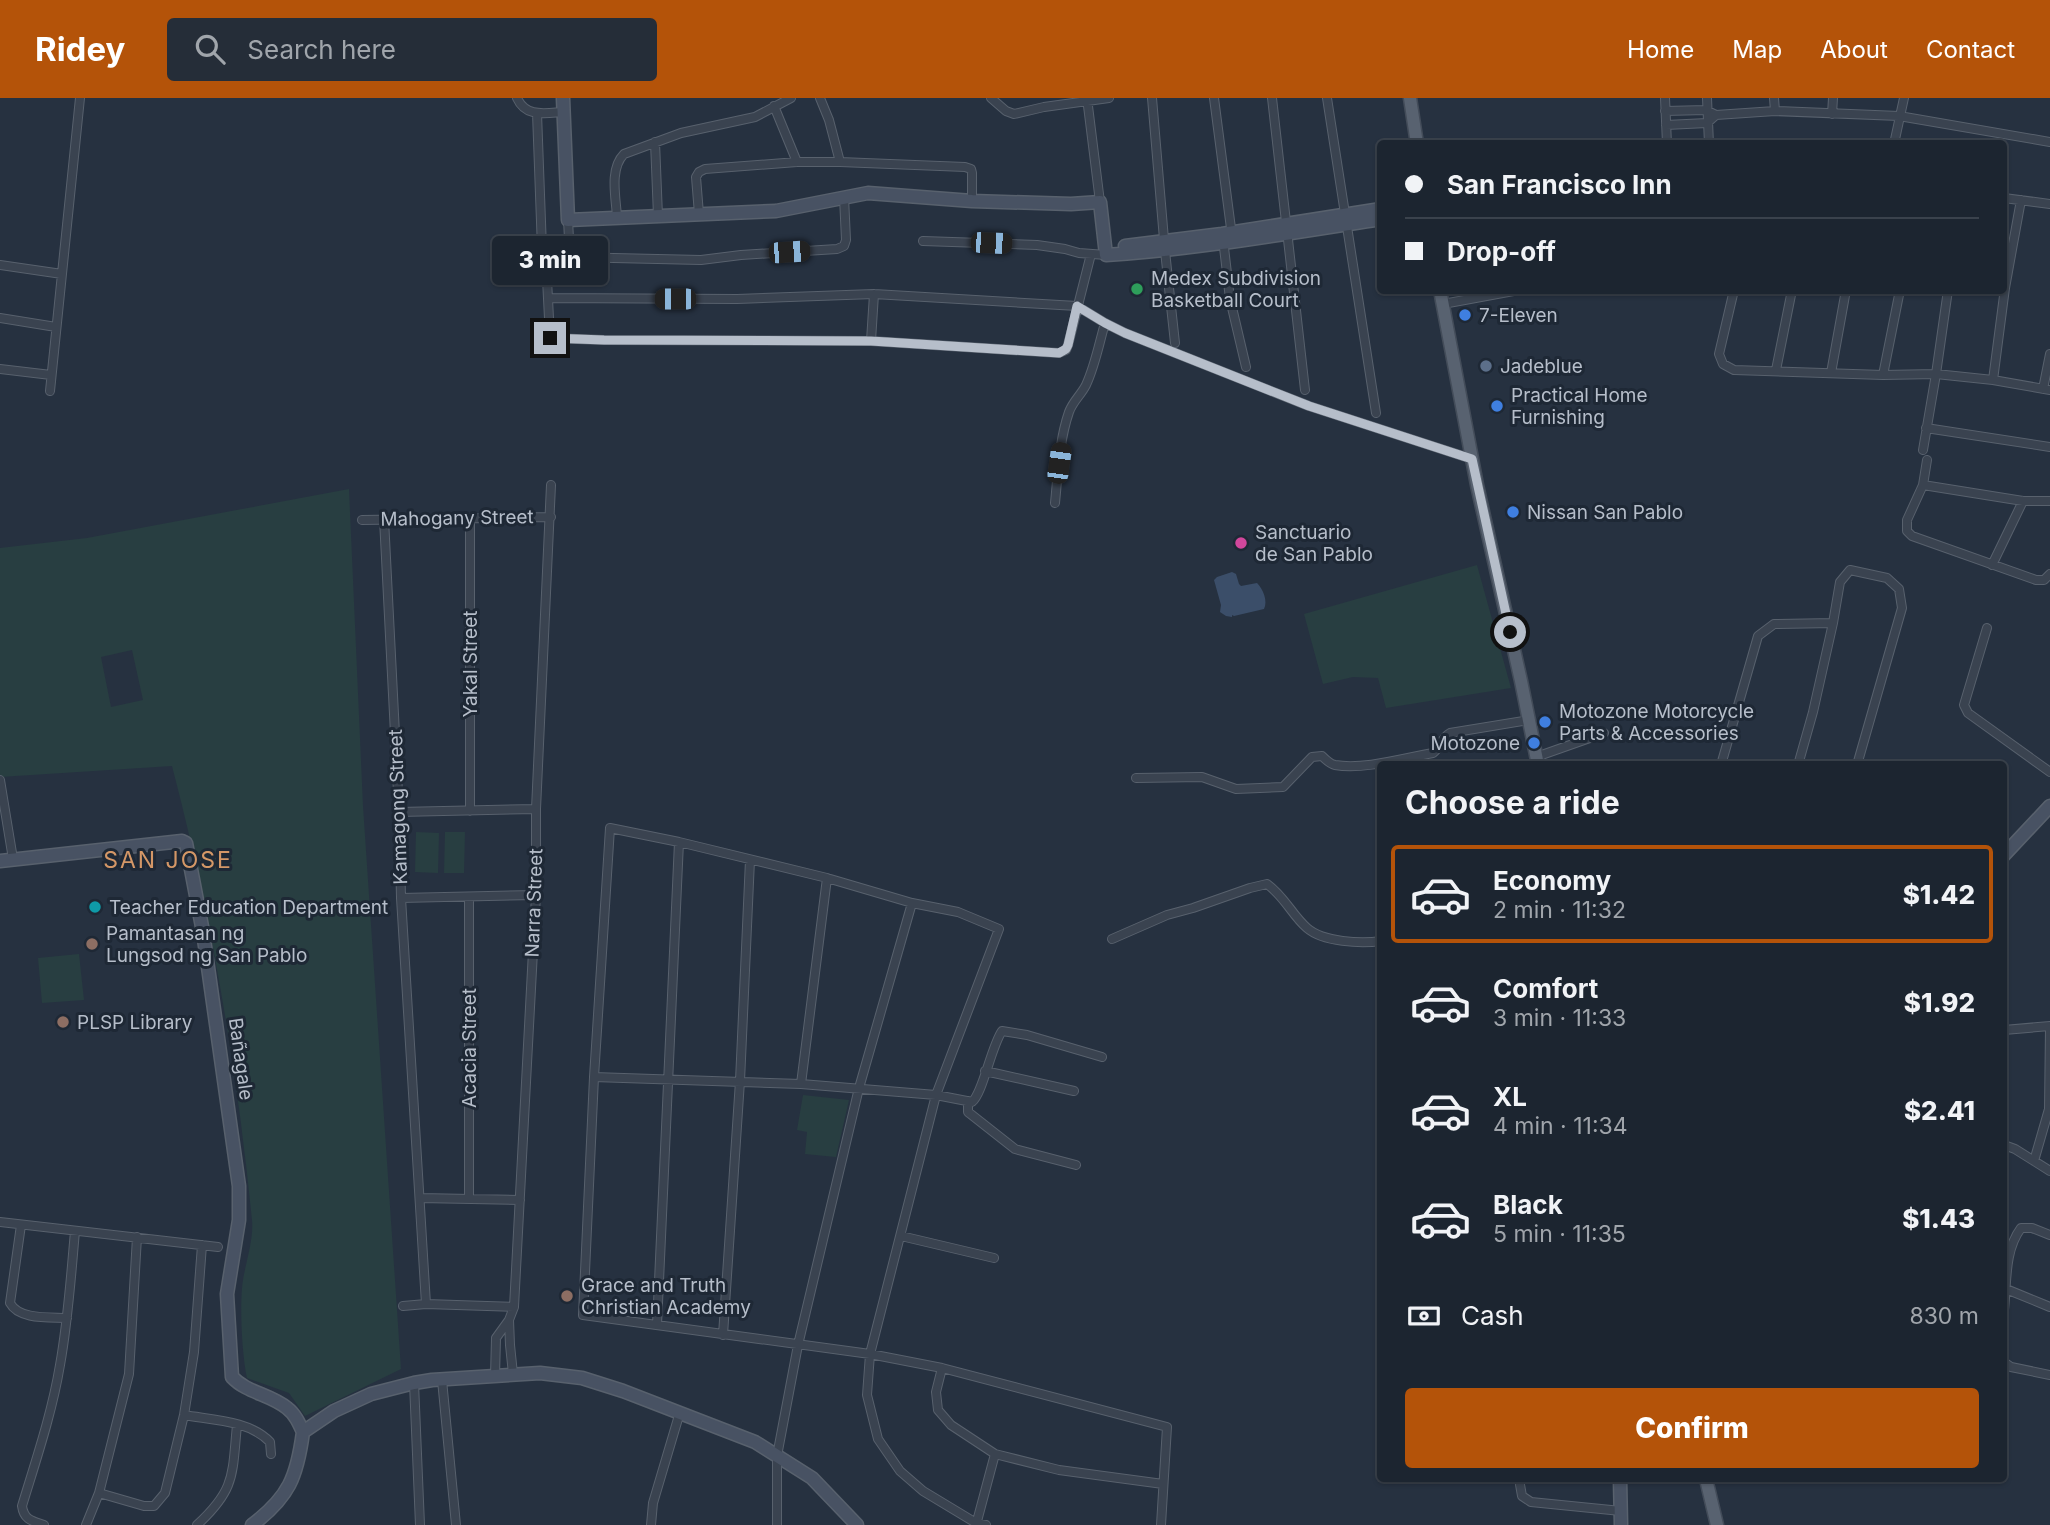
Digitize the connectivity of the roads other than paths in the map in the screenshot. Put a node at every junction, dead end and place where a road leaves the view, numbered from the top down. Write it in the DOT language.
graph roads {
  1 [pos="80,98"];
  2 [pos="517,98"];
  3 [pos="563,98"];
  4 [pos="792,98"];
  5 [pos="820,98"];
  6 [pos="991,98"];
  7 [pos="1110,98"];
  8 [pos="1152,98"];
  9 [pos="1214,98"];
  10 [pos="1272,98"];
  11 [pos="1327,98"];
  12 [pos="1410,98"];
  13 [pos="1665,98"];
  14 [pos="1707,98"];
  15 [pos="1774,98"];
  16 [pos="1833,98"];
  17 [pos="1904,98"];
  18 [pos="1088,100"];
  19 [pos="774,106"];
  20 [pos="1706,110"];
  21 [pos="1665,111"];
  22 [pos="1775,111"];
  23 [pos="564,112"];
  24 [pos="537,113"];
  25 [pos="1832,114"];
  26 [pos="1716,115"];
  27 [pos="1899,116"];
  28 [pos="1707,123"];
  29 [pos="1666,125"];
  30 [pos="1416,140"];
  31 [pos="1667,140"];
  32 [pos="1709,140"];
  33 [pos="1895,140"];
  34 [pos="655,142"];
  35 [pos="2050,142"];
  36 [pos="797,162"];
  37 [pos="840,162"];
  38 [pos="844,197"];
  39 [pos="2007,198"];
  40 [pos="2021,200"];
  41 [pos="972,201"];
  42 [pos="1100,202"];
  43 [pos="2050,204"];
  44 [pos="1377,210"];
  45 [pos="699,214"];
  46 [pos="657,216"];
  47 [pos="617,217"];
  48 [pos="1344,219"];
  49 [pos="1377,219"];
  50 [pos="568,220"];
  51 [pos="1287,228"];
  52 [pos="1228,238"];
  53 [pos="923,241"];
  54 [pos="1165,246"];
  55 [pos="1100,253"];
  56 [pos="570,257"];
  57 [pos="0,265"];
  58 [pos="62,274"];
  59 [pos="2007,277"];
  60 [pos="547,279"];
  61 [pos="874,294"];
  62 [pos="1441,294"];
  63 [pos="1497,294"];
  64 [pos="1733,294"];
  65 [pos="1791,294"];
  66 [pos="1845,294"];
  67 [pos="1899,294"];
  68 [pos="1947,294"];
  69 [pos="2004,294"];
  70 [pos="548,298"];
  71 [pos="1443,304"];
  72 [pos="1077,306"];
  73 [pos="0,318"];
  74 [pos="1105,323"];
  75 [pos="56,327"];
  76 [pos="871,341"];
  77 [pos="1175,343"];
  78 [pos="2050,354"];
  79 [pos="1246,367"];
  80 [pos="0,369"];
  81 [pos="1776,370"];
  82 [pos="1831,373"];
  83 [pos="1936,374"];
  84 [pos="51,375"];
  85 [pos="1883,375"];
  86 [pos="1993,380"];
  87 [pos="1305,390"];
  88 [pos="2047,390"];
  89 [pos="50,391"];
  90 [pos="1376,413"];
  91 [pos="1926,428"];
  92 [pos="2050,447"];
  93 [pos="1923,450"];
  94 [pos="1472,459"];
  95 [pos="1927,460"];
  96 [pos="551,485"];
  97 [pos="1923,485"];
  98 [pos="2023,501"];
  99 [pos="2050,501"];
  100 [pos="1055,503"];
  101 [pos="551,517"];
  102 [pos="470,518"];
  103 [pos="384,519"];
  104 [pos="362,520"];
  105 [pos="1992,565"];
  106 [pos="2050,574"];
  107 [pos="1833,623"];
  108 [pos="1987,628"];
  109 [pos="1529,720"];
  110 [pos="1604,733"];
  111 [pos="1391,761"];
  112 [pos="1537,761"];
  113 [pos="1722,761"];
  114 [pos="1799,761"];
  115 [pos="1858,761"];
  116 [pos="1377,763"];
  117 [pos="2050,772"];
  118 [pos="1136,778"];
  119 [pos="0,780"];
  120 [pos="2050,807"];
  121 [pos="536,810"];
  122 [pos="470,811"];
  123 [pos="399,813"];
  124 [pos="679,842"];
  125 [pos="2007,852"];
  126 [pos="7,860"];
  127 [pos="750,860"];
  128 [pos="827,878"];
  129 [pos="536,895"];
  130 [pos="468,897"];
  131 [pos="401,898"];
  132 [pos="912,903"];
  133 [pos="1112,939"];
  134 [pos="1377,942"];
  135 [pos="2050,1027"];
  136 [pos="2007,1030"];
  137 [pos="1102,1057"];
  138 [pos="985,1071"];
  139 [pos="594,1077"];
  140 [pos="667,1079"];
  141 [pos="740,1081"];
  142 [pos="801,1084"];
  143 [pos="859,1088"];
  144 [pos="1074,1091"];
  145 [pos="936,1095"];
  146 [pos="968,1101"];
  147 [pos="2049,1110"];
  148 [pos="2007,1146"];
  149 [pos="2034,1161"];
  150 [pos="1076,1165"];
  151 [pos="2050,1171"];
  152 [pos="420,1198"];
  153 [pos="469,1198"];
  154 [pos="520,1200"];
  155 [pos="0,1222"];
  156 [pos="21,1225"];
  157 [pos="75,1231"];
  158 [pos="2050,1235"];
  159 [pos="901,1236"];
  160 [pos="137,1237"];
  161 [pos="201,1245"];
  162 [pos="218,1247"];
  163 [pos="2007,1250"];
  164 [pos="994,1258"];
  165 [pos="2007,1289"];
  166 [pos="426,1304"];
  167 [pos="403,1306"];
  168 [pos="514,1307"];
  169 [pos="2050,1307"];
  170 [pos="67,1318"];
  171 [pos="509,1320"];
  172 [pos="657,1325"];
  173 [pos="723,1335"];
  174 [pos="798,1345"];
  175 [pos="870,1354"];
  176 [pos="2007,1364"];
  177 [pos="942,1368"];
  178 [pos="513,1374"];
  179 [pos="2050,1375"];
  180 [pos="495,1376"];
  181 [pos="442,1380"];
  182 [pos="414,1383"];
  183 [pos="680,1412"];
  184 [pos="184,1415"];
  185 [pos="237,1425"];
  186 [pos="303,1432"];
  187 [pos="271,1454"];
  188 [pos="995,1454"];
  189 [pos="777,1456"];
  190 [pos="1520,1482"];
  191 [pos="1620,1482"];
  192 [pos="1707,1482"];
  193 [pos="1163,1484"];
  194 [pos="99,1493"];
  195 [pos="1621,1518"];
  196 [pos="979,1524"];
  197 [pos="44,1525"];
  198 [pos="86,1525"];
  199 [pos="197,1525"];
  200 [pos="252,1525"];
  201 [pos="421,1525"];
  202 [pos="456,1525"];
  203 [pos="651,1525"];
  204 [pos="777,1525"];
  205 [pos="857,1525"];
  206 [pos="1161,1525"];
  207 [pos="1717,1525"];
  1 -- 58 [label="street"];
  2 -- 24 [label="street"];
  3 -- 23 [label="street"];
  4 -- 19 [label="street"];
  5 -- 37 [label="street"];
  6 -- 18 [label="street"];
  7 -- 18 [label="street"];
  8 -- 54 [label="street"];
  9 -- 52 [label="street"];
  10 -- 51 [label="street"];
  11 -- 48 [label="street"];
  12 -- 30 [label="main road"];
  13 -- 21 [label="street"];
  14 -- 20 [label="street"];
  15 -- 22 [label="street"];
  16 -- 25 [label="street"];
  17 -- 27 [label="street"];
  18 -- 42 [label="street"];
  19 -- 34 [label="street"];
  19 -- 36 [label="street"];
  20 -- 21 [label="street"];
  20 -- 26 [label="street"];
  20 -- 28 [label="street"];
  21 -- 29 [label="street"];
  22 -- 25 [label="street"];
  22 -- 26 [label="street"];
  23 -- 24 [label="street"];
  23 -- 50 [label="street"];
  24 -- 56 [label="street"];
  25 -- 27 [label="street"];
  26 -- 28 [label="street"];
  27 -- 33 [label="street"];
  27 -- 35 [label="street"];
  28 -- 29 [label="street"];
  28 -- 32 [label="street"];
  29 -- 31 [label="street"];
  34 -- 46 [label="street"];
  34 -- 47 [label="street"];
  36 -- 37 [label="street"];
  36 -- 45 [label="street"];
  37 -- 41 [label="street"];
  38 -- 41 [label="street"];
  38 -- 45 [label="street"];
  38 -- 56 [label="street"];
  39 -- 40 [label="street"];
  40 -- 43 [label="street"];
  40 -- 59 [label="street"];
  41 -- 42 [label="street"];
  42 -- 55 [label="street"];
  44 -- 48 [label="street"];
  45 -- 46 [label="street"];
  46 -- 47 [label="street"];
  47 -- 50 [label="street"];
  48 -- 49 [label="street"];
  48 -- 51 [label="street"];
  48 -- 90 [label="street"];
  50 -- 56 [label="street"];
  51 -- 52 [label="street"];
  51 -- 87 [label="street"];
  52 -- 54 [label="street"];
  52 -- 79 [label="street"];
  53 -- 55 [label="street"];
  54 -- 55 [label="street"];
  54 -- 77 [label="street"];
  55 -- 72 [label="street"];
  57 -- 58 [label="street"];
  58 -- 75 [label="street"];
  60 -- 70 [label="street"];
  61 -- 70 [label="street"];
  61 -- 72 [label="street"];
  61 -- 76 [label="street"];
  62 -- 71 [label="main road"];
  63 -- 71 [label="street"];
  64 -- 81 [label="street"];
  65 -- 81 [label="street"];
  66 -- 82 [label="street"];
  67 -- 85 [label="street"];
  68 -- 83 [label="street"];
  69 -- 86 [label="street"];
  70 -- 76 [label="street"];
  71 -- 94 [label="main road"];
  72 -- 74 [label="street"];
  72 -- 76 [label="street"];
  73 -- 75 [label="street"];
  74 -- 94 [label="street"];
  74 -- 100 [label="street"];
  75 -- 84 [label="street"];
  78 -- 88 [label="street"];
  80 -- 84 [label="street"];
  81 -- 82 [label="street"];
  82 -- 85 [label="street"];
  83 -- 85 [label="street"];
  83 -- 86 [label="street"];
  83 -- 91 [label="street"];
  84 -- 89 [label="street"];
  86 -- 88 [label="street"];
  91 -- 92 [label="street"];
  91 -- 93 [label="street"];
  94 -- 109 [label="main road"];
  95 -- 97 [label="street"];
  96 -- 101 [label="street, Narra Street"];
  97 -- 98 [label="street"];
  97 -- 105 [label="street"];
  98 -- 99 [label="street"];
  98 -- 105 [label="street"];
  101 -- 102 [label="street, Mahogany Street"];
  101 -- 121 [label="street, Narra Street"];
  102 -- 103 [label="street, Mahogany Street"];
  102 -- 122 [label="street, Yakal Street"];
  103 -- 104 [label="street, Mahogany Street"];
  103 -- 123 [label="street, Kamagong Street"];
  105 -- 106 [label="street"];
  107 -- 113 [label="street"];
  107 -- 114 [label="street"];
  107 -- 115 [label="street"];
  108 -- 117 [label="street"];
  109 -- 111 [label="street"];
  109 -- 112 [label="main road"];
  110 -- 112 [label="street"];
  116 -- 118 [label="street"];
  119 -- 126 [label="street"];
  120 -- 125 [label="street"];
  121 -- 122 [label="street"];
  121 -- 129 [label="street, Narra Street"];
  122 -- 123 [label="street"];
  123 -- 131 [label="street, Kamagong Street"];
  124 -- 127 [label="street"];
  124 -- 139 [label="street"];
  124 -- 140 [label="street"];
  126 -- 186 [label="street, Bañagale"];
  127 -- 128 [label="street"];
  127 -- 141 [label="street"];
  128 -- 132 [label="street"];
  128 -- 142 [label="street"];
  129 -- 130 [label="street"];
  129 -- 154 [label="street, Narra Street"];
  130 -- 131 [label="street"];
  130 -- 153 [label="street, Acacia Street"];
  131 -- 152 [label="street, Kamagong Street"];
  132 -- 143 [label="street"];
  132 -- 145 [label="street"];
  133 -- 134 [label="street"];
  135 -- 136 [label="street"];
  135 -- 147 [label="street"];
  137 -- 138 [label="street"];
  138 -- 144 [label="street"];
  138 -- 146 [label="street"];
  139 -- 140 [label="street"];
  139 -- 172 [label="street"];
  140 -- 141 [label="street"];
  140 -- 172 [label="street"];
  141 -- 142 [label="street"];
  141 -- 173 [label="street"];
  142 -- 143 [label="street"];
  143 -- 145 [label="street"];
  143 -- 174 [label="street"];
  145 -- 146 [label="street"];
  145 -- 159 [label="street"];
  146 -- 150 [label="street"];
  147 -- 149 [label="street"];
  148 -- 149 [label="street"];
  149 -- 151 [label="street"];
  152 -- 153 [label="street"];
  152 -- 166 [label="street, Kamagong Street"];
  153 -- 154 [label="street"];
  154 -- 168 [label="street, Narra Street"];
  155 -- 156 [label="street"];
  156 -- 157 [label="street"];
  156 -- 170 [label="street"];
  157 -- 160 [label="street"];
  157 -- 170 [label="street"];
  158 -- 163 [label="street"];
  159 -- 164 [label="street"];
  159 -- 175 [label="street"];
  160 -- 161 [label="street"];
  160 -- 194 [label="street"];
  161 -- 162 [label="street"];
  161 -- 184 [label="street"];
  165 -- 169 [label="street"];
  166 -- 167 [label="street"];
  166 -- 168 [label="street"];
  168 -- 171 [label="street, Narra Street"];
  170 -- 197 [label="street"];
  171 -- 178 [label="street, Narra Street"];
  171 -- 180 [label="street, Narra Street"];
  172 -- 173 [label="street"];
  173 -- 174 [label="street"];
  174 -- 175 [label="street"];
  174 -- 189 [label="street"];
  175 -- 177 [label="street"];
  175 -- 196 [label="street"];
  176 -- 179 [label="street"];
  177 -- 188 [label="street"];
  177 -- 193 [label="street"];
  178 -- 180 [label="street"];
  178 -- 183 [label="street"];
  180 -- 181 [label="street"];
  181 -- 182 [label="street"];
  181 -- 202 [label="street"];
  182 -- 186 [label="street"];
  182 -- 201 [label="street"];
  183 -- 189 [label="street"];
  183 -- 203 [label="street"];
  184 -- 185 [label="street"];
  184 -- 194 [label="street"];
  185 -- 187 [label="street"];
  185 -- 199 [label="street"];
  186 -- 200 [label="street"];
  188 -- 193 [label="street"];
  188 -- 196 [label="street"];
  189 -- 204 [label="street"];
  189 -- 205 [label="street"];
  190 -- 195 [label="street"];
  191 -- 195 [label="street"];
  192 -- 207 [label="main road"];
  193 -- 206 [label="street"];
  194 -- 198 [label="street"];
}
